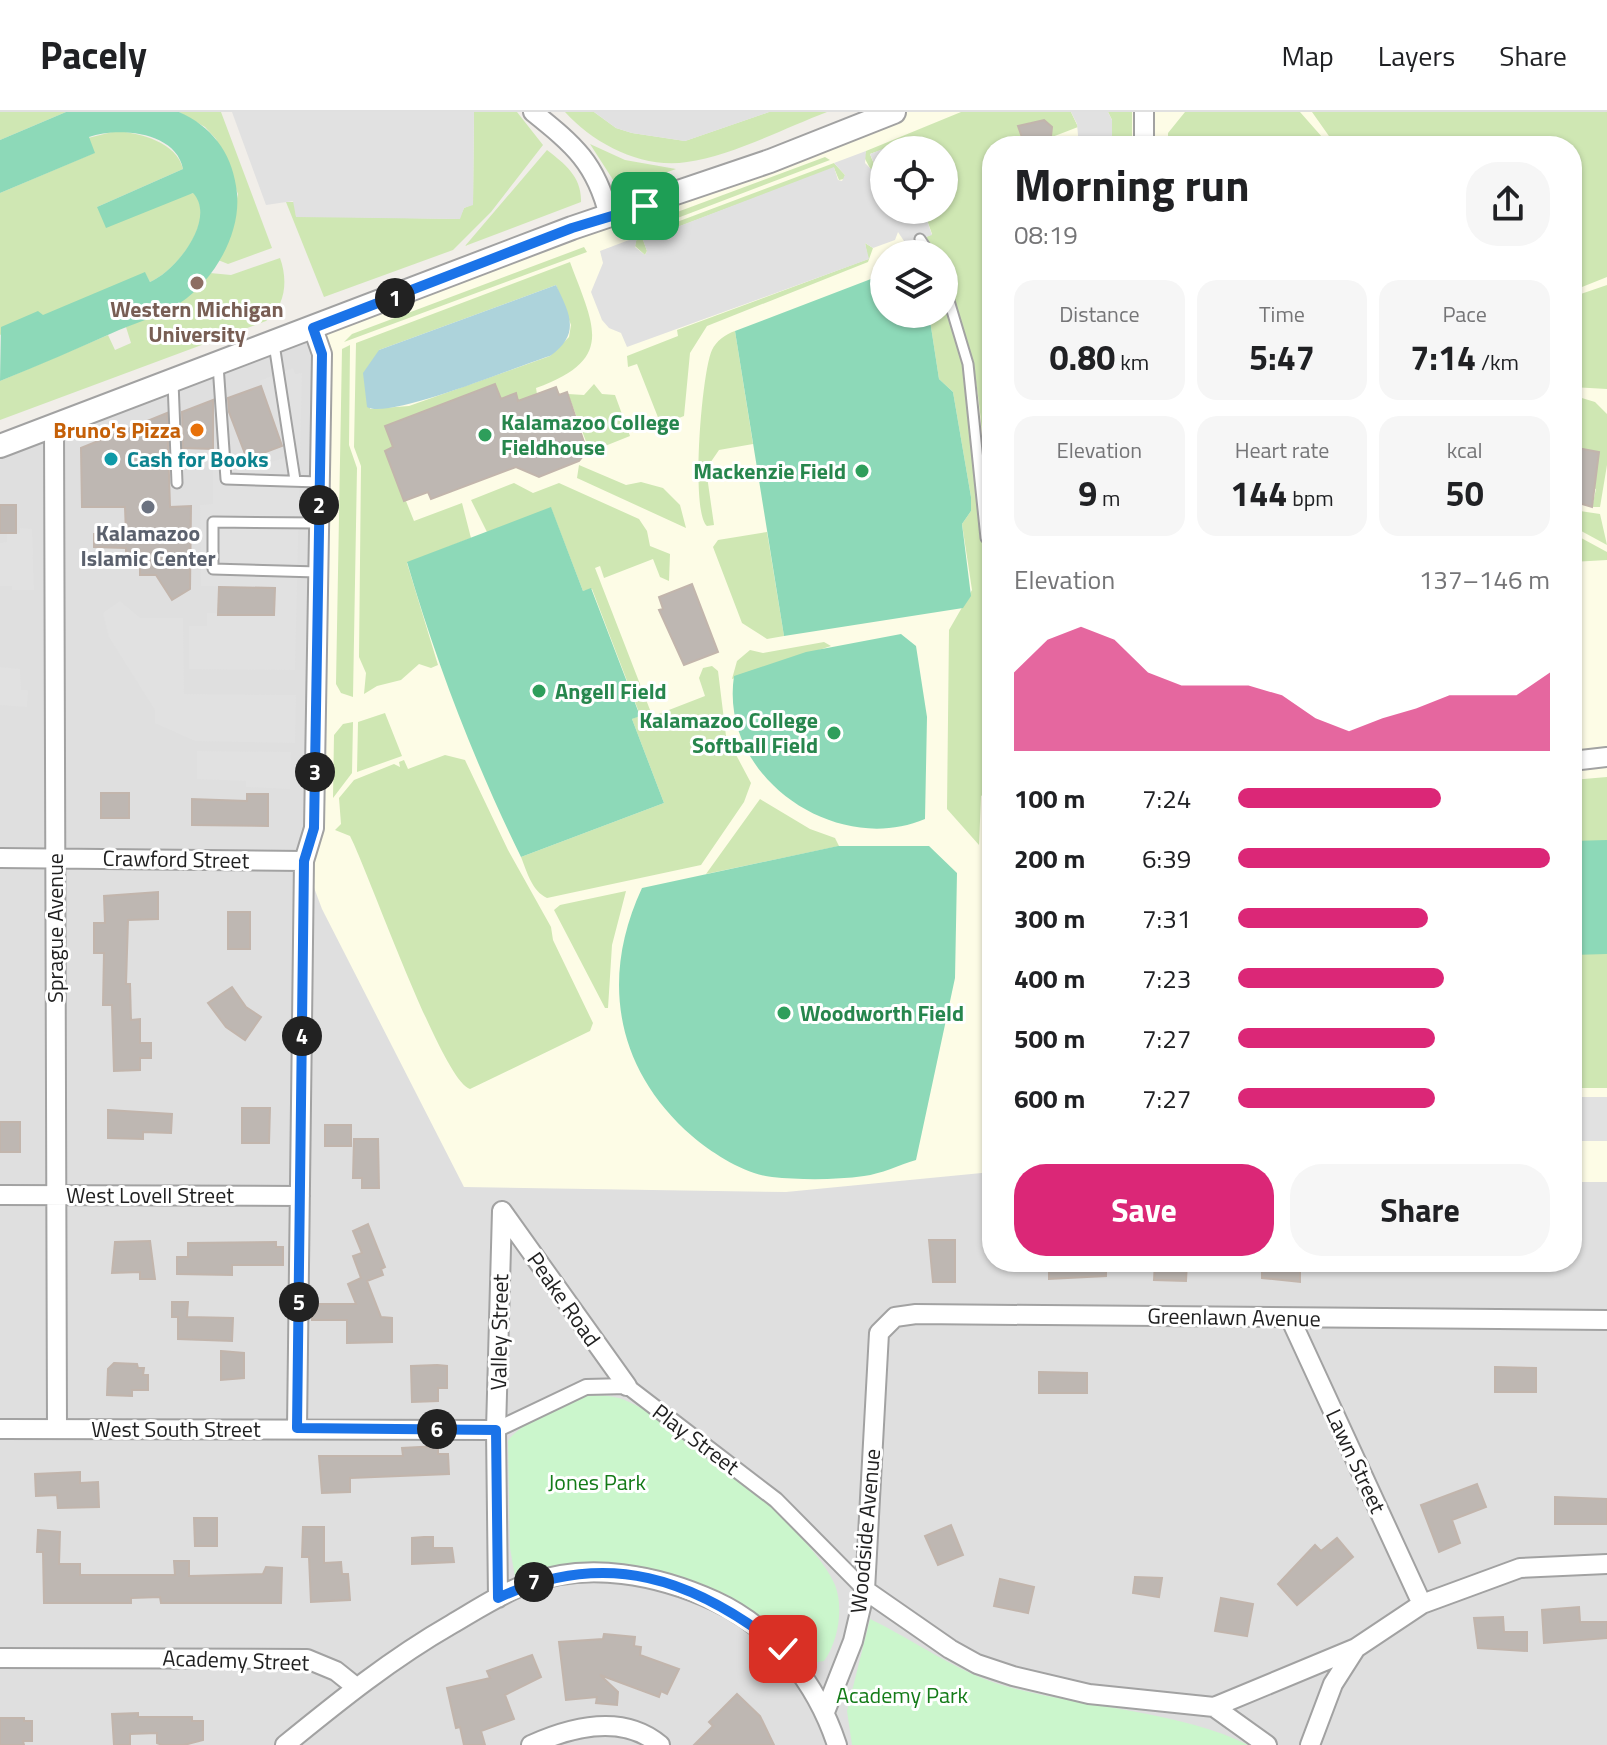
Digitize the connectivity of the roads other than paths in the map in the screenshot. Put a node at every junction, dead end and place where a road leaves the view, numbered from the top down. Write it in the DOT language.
graph roads {
  1 [pos="533,112"];
  2 [pos="894,112"];
  3 [pos="1144,112"];
  4 [pos="1144,136"];
  5 [pos="609,216"];
  6 [pos="313,328"];
  7 [pos="957,328"];
  8 [pos="274,344"];
  9 [pos="218,365"];
  10 [pos="173,382"];
  11 [pos="54,426"];
  12 [pos="0,446"];
  13 [pos="295,480"];
  14 [pos="319,482"];
  15 [pos="177,483"];
  16 [pos="982,499"];
  17 [pos="319,523"];
  18 [pos="318,572"];
  19 [pos="1607,757"];
  20 [pos="1582,760"];
  21 [pos="54,857"];
  22 [pos="0,858"];
  23 [pos="304,861"];
  24 [pos="0,1195"];
  25 [pos="56,1195"];
  26 [pos="300,1196"];
  27 [pos="502,1211"];
  28 [pos="1290,1318"];
  29 [pos="1607,1320"];
  30 [pos="878,1344"];
  31 [pos="627,1386"];
  32 [pos="297,1428"];
  33 [pos="0,1429"];
  34 [pos="57,1429"];
  35 [pos="496,1430"];
  36 [pos="1607,1564"];
  37 [pos="865,1590"];
  38 [pos="498,1598"];
  39 [pos="1422,1604"];
  40 [pos="1356,1648"];
  41 [pos="0,1658"];
  42 [pos="356,1687"];
  43 [pos="1214,1707"];
  44 [pos="825,1712"];
  45 [pos="285,1745"];
  46 [pos="531,1745"];
  47 [pos="660,1745"];
  48 [pos="837,1745"];
  49 [pos="1267,1745"];
  50 [pos="1310,1745"];
  1 -- 5 [label="street"];
  2 -- 5 [label="street"];
  3 -- 4 [label="street"];
  5 -- 6 [label="street"];
  6 -- 8 [label="street"];
  6 -- 14 [label="street"];
  7 -- 16 [label="lane"];
  8 -- 9 [label="street"];
  8 -- 13 [label="lane"];
  9 -- 10 [label="street"];
  9 -- 13 [label="lane"];
  10 -- 11 [label="street"];
  10 -- 15 [label="lane"];
  11 -- 12 [label="street"];
  11 -- 21 [label="street, Sprague Avenue"];
  13 -- 14 [label="lane"];
  14 -- 17 [label="street"];
  17 -- 18 [label="street"];
  17 -- 18 [label="lane"];
  18 -- 23 [label="street"];
  19 -- 20 [label="street"];
  21 -- 22 [label="street, Crawford Street"];
  21 -- 23 [label="street, Crawford Street"];
  21 -- 25 [label="street, Sprague Avenue"];
  23 -- 26 [label="street"];
  24 -- 25 [label="street, West Lovell Street"];
  25 -- 26 [label="street, West Lovell Street"];
  25 -- 34 [label="street, Sprague Avenue"];
  26 -- 32 [label="street"];
  27 -- 31 [label="street, Peake Road"];
  27 -- 35 [label="street, Valley Street"];
  28 -- 29 [label="street, Greenlawn Avenue"];
  28 -- 30 [label="street, Greenlawn Avenue"];
  28 -- 39 [label="street, Lawn Street"];
  30 -- 37 [label="street, Woodside Avenue"];
  31 -- 35 [label="street"];
  31 -- 37 [label="street, Play Street"];
  32 -- 34 [label="street, West South Street"];
  32 -- 35 [label="street, West South Street"];
  33 -- 34 [label="street, West South Street"];
  35 -- 38 [label="street, Valley Street"];
  36 -- 39 [label="street"];
  37 -- 43 [label="street"];
  37 -- 44 [label="street, Woodside Avenue"];
  38 -- 42 [label="street"];
  38 -- 44 [label="street"];
  39 -- 40 [label="street"];
  40 -- 43 [label="street"];
  40 -- 50 [label="street"];
  41 -- 42 [label="street, Academy Street"];
  42 -- 45 [label="street"];
  43 -- 49 [label="street"];
  44 -- 48 [label="street"];
  46 -- 47 [label="street"];
}
